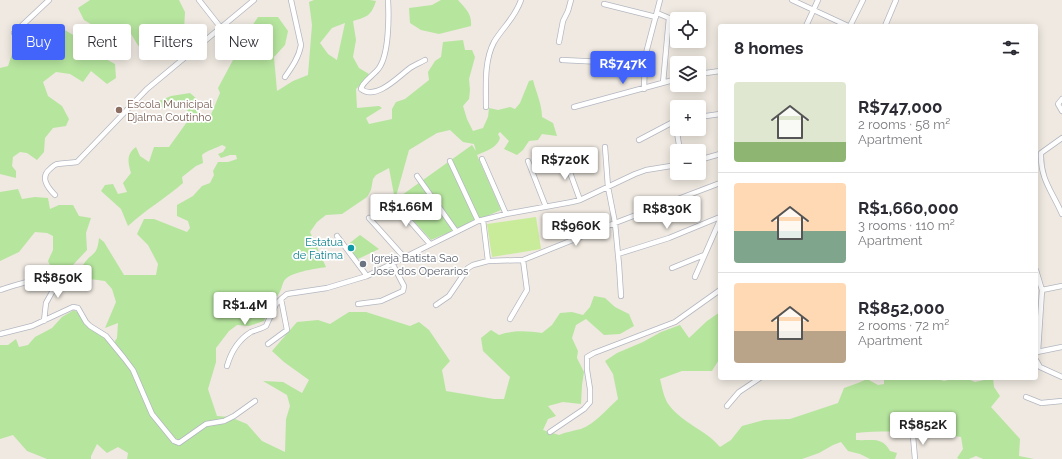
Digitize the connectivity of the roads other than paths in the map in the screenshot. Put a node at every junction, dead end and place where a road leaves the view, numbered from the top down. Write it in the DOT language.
graph roads {
  1 [pos="49,0"];
  2 [pos="199,0"];
  3 [pos="254,0"];
  4 [pos="291,0"];
  5 [pos="388,0"];
  6 [pos="521,0"];
  7 [pos="572,0"];
  8 [pos="660,0"];
  9 [pos="792,0"];
  10 [pos="818,0"];
  11 [pos="863,0"];
  12 [pos="896,0"];
  13 [pos="604,4"];
  14 [pos="814,10"];
  15 [pos="656,15"];
  16 [pos="24,24"];
  17 [pos="218,24"];
  18 [pos="226,24"];
  19 [pos="807,24"];
  20 [pos="845,24"];
  21 [pos="850,24"];
  22 [pos="886,24"];
  23 [pos="215,33"];
  24 [pos="559,42"];
  25 [pos="425,60"];
  26 [pos="562,60"];
  27 [pos="644,64"];
  28 [pos="718,71"];
  29 [pos="706,73"];
  30 [pos="285,77"];
  31 [pos="670,81"];
  32 [pos="663,83"];
  33 [pos="644,89"];
  34 [pos="1062,99"];
  35 [pos="486,107"];
  36 [pos="574,107"];
  37 [pos="1062,111"];
  38 [pos="718,114"];
  39 [pos="706,116"];
  40 [pos="670,123"];
  41 [pos="1062,138"];
  42 [pos="639,140"];
  43 [pos="605,147"];
  44 [pos="1041,153"];
  45 [pos="718,155"];
  46 [pos="1038,155"];
  47 [pos="564,156"];
  48 [pos="706,158"];
  49 [pos="482,159"];
  50 [pos="450,161"];
  51 [pos="528,161"];
  52 [pos="670,166"];
  53 [pos="417,176"];
  54 [pos="718,184"];
  55 [pos="608,187"];
  56 [pos="54,195"];
  57 [pos="580,200"];
  58 [pos="393,202"];
  59 [pos="546,207"];
  60 [pos="506,214"];
  61 [pos="1062,214"];
  62 [pos="368,218"];
  63 [pos="718,218"];
  64 [pos="483,220"];
  65 [pos="478,221"];
  66 [pos="615,223"];
  67 [pos="718,224"];
  68 [pos="456,231"];
  69 [pos="337,236"];
  70 [pos="430,244"];
  71 [pos="618,254"];
  72 [pos="704,255"];
  73 [pos="404,257"];
  74 [pos="523,260"];
  75 [pos="488,261"];
  76 [pos="392,264"];
  77 [pos="672,268"];
  78 [pos="367,276"];
  79 [pos="696,277"];
  80 [pos="1038,277"];
  81 [pos="1062,286"];
  82 [pos="0,290"];
  83 [pos="1042,290"];
  84 [pos="718,291"];
  85 [pos="620,296"];
  86 [pos="281,299"];
  87 [pos="358,304"];
  88 [pos="436,305"];
  89 [pos="510,319"];
  90 [pos="44,321"];
  91 [pos="0,334"];
  92 [pos="1038,340"];
  93 [pos="268,344"];
  94 [pos="1062,347"];
  95 [pos="1038,352"];
  96 [pos="1038,364"];
  97 [pos="227,366"];
  98 [pos="1062,377"];
  99 [pos="757,380"];
  100 [pos="1026,397"];
  101 [pos="255,401"];
  102 [pos="1062,401"];
  103 [pos="727,406"];
  104 [pos="550,432"];
  105 [pos="913,436"];
  106 [pos="916,459"];
  1 -- 16 [label="street"];
  2 -- 17 [label="street"];
  3 -- 18 [label="street"];
  4 -- 30 [label="street"];
  5 -- 25 [label="street"];
  6 -- 35 [label="street"];
  7 -- 24 [label="street"];
  8 -- 15 [label="street"];
  9 -- 14 [label="street"];
  10 -- 14 [label="street"];
  11 -- 21 [label="street"];
  12 -- 22 [label="street"];
  13 -- 15 [label="street"];
  14 -- 19 [label="street"];
  14 -- 20 [label="street"];
  15 -- 27 [label="street"];
  15 -- 32 [label="street"];
  23 -- 56 [label="street"];
  26 -- 27 [label="street"];
  27 -- 33 [label="street"];
  28 -- 29 [label="street"];
  31 -- 32 [label="street"];
  32 -- 33 [label="street"];
  33 -- 36 [label="street"];
  34 -- 37 [label="street"];
  38 -- 39 [label="street"];
  40 -- 42 [label="street"];
  41 -- 44 [label="street"];
  43 -- 55 [label="street"];
  44 -- 46 [label="street"];
  44 -- 61 [label="street"];
  45 -- 48 [label="street"];
  47 -- 57 [label="street"];
  49 -- 60 [label="street"];
  50 -- 65 [label="street"];
  51 -- 59 [label="street"];
  52 -- 55 [label="street"];
  53 -- 68 [label="street"];
  54 -- 66 [label="street"];
  55 -- 57 [label="street"];
  55 -- 66 [label="street"];
  57 -- 59 [label="street"];
  58 -- 70 [label="street"];
  59 -- 60 [label="street"];
  60 -- 64 [label="street"];
  62 -- 73 [label="street"];
  63 -- 71 [label="street"];
  64 -- 65 [label="street"];
  64 -- 75 [label="street"];
  65 -- 68 [label="street"];
  66 -- 71 [label="street"];
  66 -- 74 [label="street"];
  67 -- 72 [label="street"];
  68 -- 70 [label="street"];
  69 -- 78 [label="street"];
  70 -- 73 [label="street"];
  71 -- 85 [label="street"];
  72 -- 77 [label="street"];
  72 -- 79 [label="street"];
  73 -- 76 [label="street"];
  74 -- 75 [label="street"];
  74 -- 89 [label="street"];
  75 -- 88 [label="street"];
  76 -- 78 [label="street"];
  76 -- 87 [label="street"];
  78 -- 86 [label="street"];
  80 -- 83 [label="street"];
  81 -- 83 [label="street"];
  82 -- 90 [label="street"];
  83 -- 92 [label="street"];
  84 -- 104 [label="street"];
  86 -- 93 [label="street"];
  86 -- 97 [label="street"];
  90 -- 91 [label="street"];
  90 -- 101 [label="street"];
  94 -- 95 [label="street"];
  96 -- 98 [label="street"];
  99 -- 103 [label="street"];
  100 -- 102 [label="street"];
  105 -- 106 [label="street"];
}
